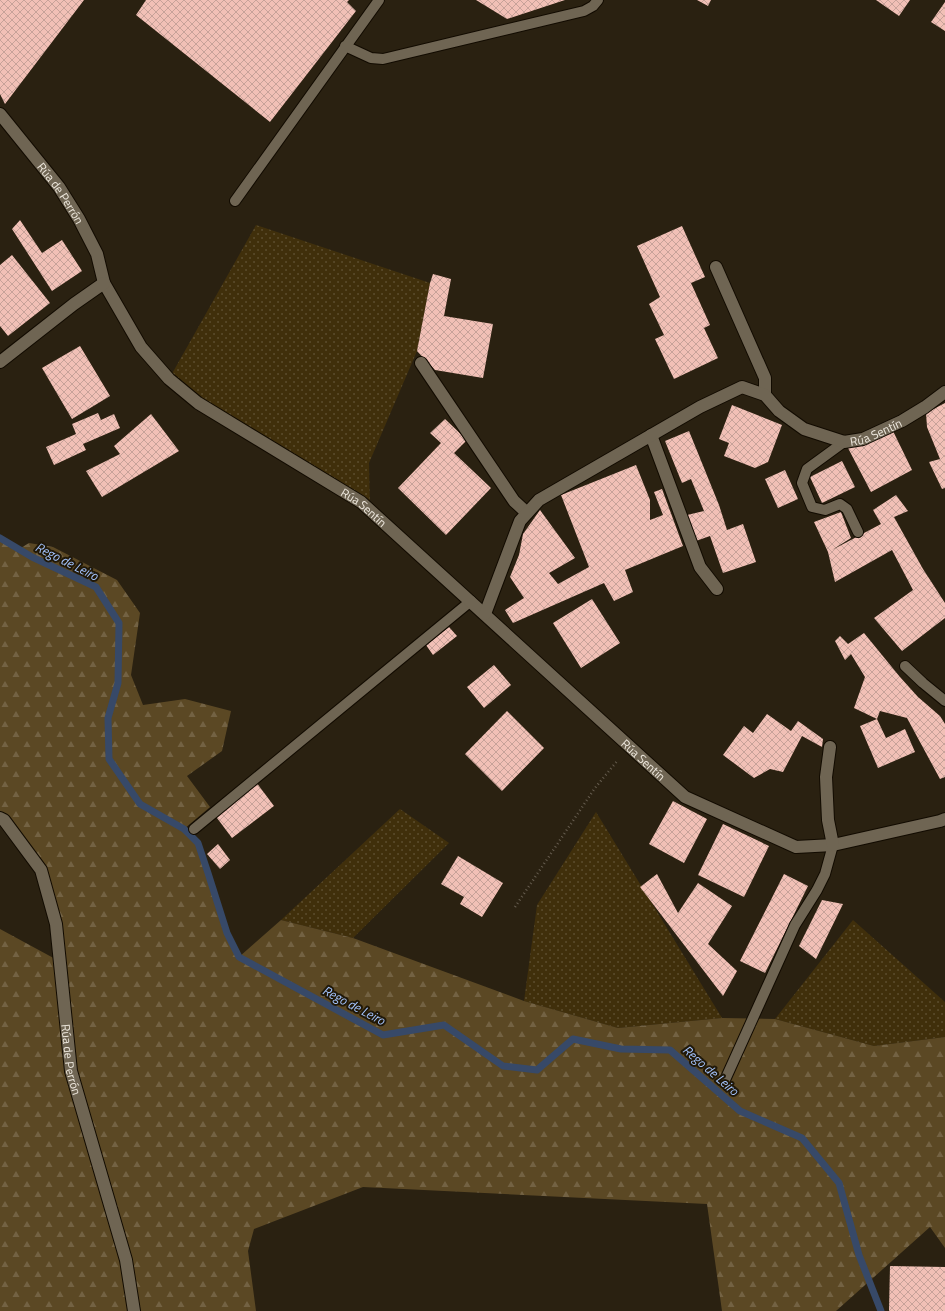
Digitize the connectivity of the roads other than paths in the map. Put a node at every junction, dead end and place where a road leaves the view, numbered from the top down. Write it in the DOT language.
graph roads {
  1 [pos="379,0"];
  2 [pos="598,0"];
  3 [pos="345,46"];
  4 [pos="0,114"];
  5 [pos="235,201"];
  6 [pos="716,267"];
  7 [pos="104,283"];
  8 [pos="0,362"];
  9 [pos="421,363"];
  10 [pos="945,392"];
  11 [pos="765,395"];
  12 [pos="228,420"];
  13 [pos="651,436"];
  14 [pos="844,442"];
  15 [pos="527,513"];
  16 [pos="858,532"];
  17 [pos="717,589"];
  18 [pos="471,601"];
  19 [pos="485,614"];
  20 [pos="905,666"];
  21 [pos="945,701"];
  22 [pos="830,747"];
  23 [pos="0,818"];
  24 [pos="945,819"];
  25 [pos="194,829"];
  26 [pos="833,845"];
  27 [pos="725,1080"];
  28 [pos="134,1311"];
  1 -- 3 [label="lane"];
  2 -- 3 [label="lane"];
  3 -- 5 [label="lane"];
  4 -- 7 [label="street, Rúa de Perrón"];
  6 -- 11 [label="street"];
  7 -- 8 [label="street"];
  7 -- 12 [label="street, Rúa de Perrón"];
  9 -- 15 [label="street"];
  10 -- 14 [label="street, Rúa Sentín"];
  11 -- 13 [label="street, Rúa Sentín"];
  11 -- 14 [label="street, Rúa Sentín"];
  12 -- 18 [label="street, Rúa Sentín"];
  13 -- 15 [label="street, Rúa Sentín"];
  13 -- 17 [label="street"];
  14 -- 16 [label="lane"];
  15 -- 19 [label="street, Rúa Sentín"];
  18 -- 19 [label="street, Rúa Sentín"];
  18 -- 25 [label="lane"];
  19 -- 26 [label="street, Rúa Sentín"];
  20 -- 21 [label="lane"];
  22 -- 26 [label="street"];
  23 -- 28 [label="street, Rúa de Perrón"];
  24 -- 26 [label="street, Rúa Sentín"];
  26 -- 27 [label="lane"];
}
